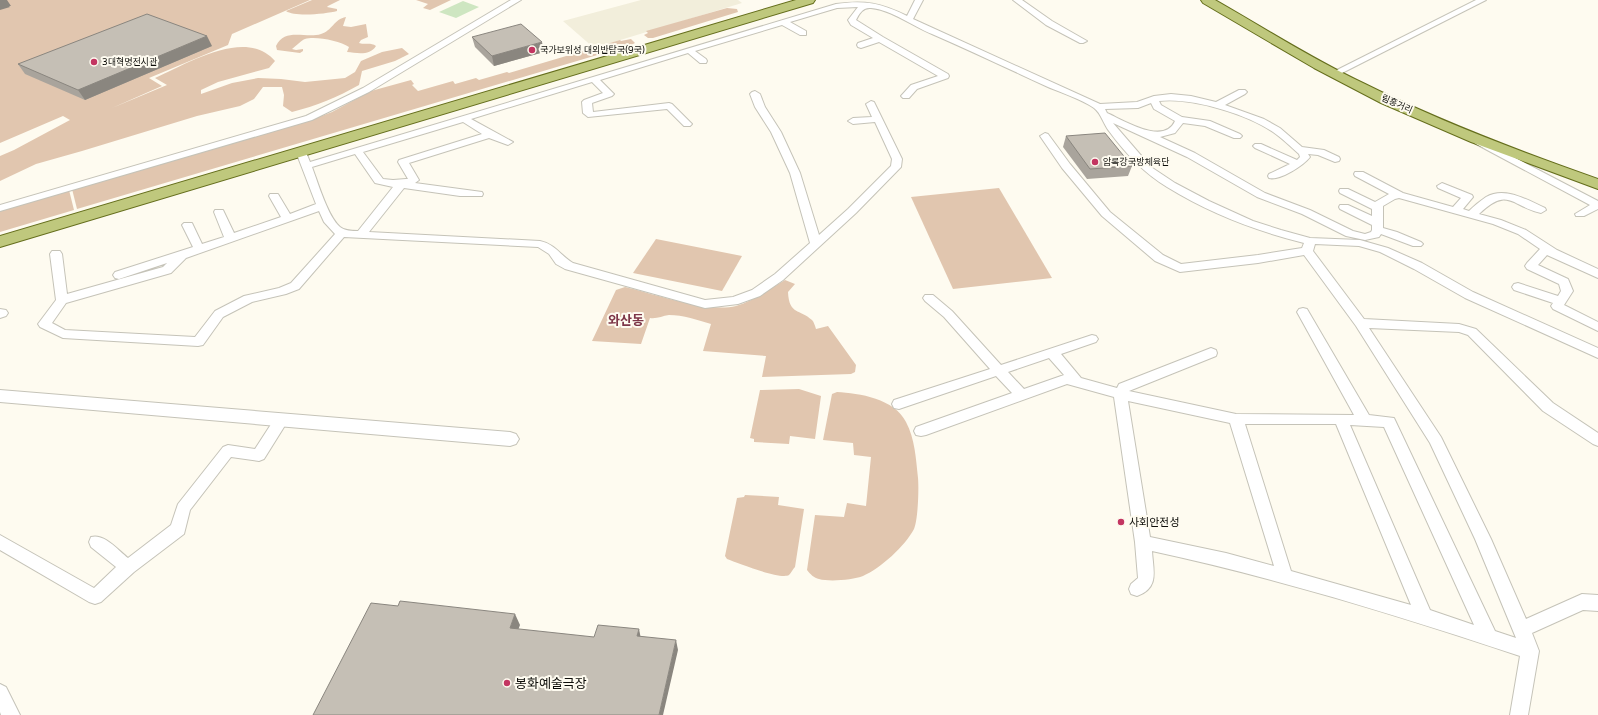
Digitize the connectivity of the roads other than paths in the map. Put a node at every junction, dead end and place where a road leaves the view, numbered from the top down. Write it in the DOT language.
graph roads {
  1 [pos="517,0"];
  2 [pos="809,0"];
  3 [pos="919,0"];
  4 [pos="1017,0"];
  5 [pos="1207,0"];
  6 [pos="1215,0"];
  7 [pos="1482,0"];
  8 [pos="869,5"];
  9 [pos="909,20"];
  10 [pos="784,22"];
  11 [pos="753,32"];
  12 [pos="803,33"];
  13 [pos="763,39"];
  14 [pos="880,39"];
  15 [pos="1084,41"];
  16 [pos="861,45"];
  17 [pos="690,51"];
  18 [pos="703,61"];
  19 [pos="1339,71"];
  20 [pos="595,80"];
  21 [pos="1242,92"];
  22 [pos="755,94"];
  23 [pos="906,96"];
  24 [pos="1154,99"];
  25 [pos="871,104"];
  26 [pos="1216,106"];
  27 [pos="1101,111"];
  28 [pos="463,118"];
  29 [pos="878,119"];
  30 [pos="1180,120"];
  31 [pos="853,121"];
  32 [pos="687,124"];
  33 [pos="1459,132"];
  34 [pos="490,134"];
  35 [pos="1149,135"];
  36 [pos="1045,136"];
  37 [pos="1238,136"];
  38 [pos="508,142"];
  39 [pos="1258,146"];
  40 [pos="358,150"];
  41 [pos="1299,150"];
  42 [pos="303,159"];
  43 [pos="1335,159"];
  44 [pos="1298,164"];
  45 [pos="1359,174"];
  46 [pos="1273,176"];
  47 [pos="1598,179"];
  48 [pos="401,184"];
  49 [pos="1598,184"];
  50 [pos="1442,186"];
  51 [pos="1344,190"];
  52 [pos="478,194"];
  53 [pos="1399,195"];
  54 [pos="274,196"];
  55 [pos="1598,205"];
  56 [pos="322,206"];
  57 [pos="1344,207"];
  58 [pos="0,208"];
  59 [pos="1378,208"];
  60 [pos="1456,210"];
  61 [pos="1541,210"];
  62 [pos="219,212"];
  63 [pos="1472,214"];
  64 [pos="1580,214"];
  65 [pos="287,218"];
  66 [pos="188,225"];
  67 [pos="1378,226"];
  68 [pos="342,233"];
  69 [pos="361,235"];
  70 [pos="230,238"];
  71 [pos="0,242"];
  72 [pos="816,244"];
  73 [pos="1417,244"];
  74 [pos="1308,246"];
  75 [pos="1546,248"];
  76 [pos="199,249"];
  77 [pos="56,254"];
  78 [pos="182,255"];
  79 [pos="1598,274"];
  80 [pos="96,282"];
  81 [pos="1470,284"];
  82 [pos="1453,286"];
  83 [pos="1518,286"];
  84 [pos="929,298"];
  85 [pos="62,300"];
  86 [pos="1560,301"];
  87 [pos="1303,312"];
  88 [pos="1360,323"];
  89 [pos="1598,327"];
  90 [pos="1092,339"];
  91 [pos="1052,353"];
  92 [pos="1211,353"];
  93 [pos="1598,353"];
  94 [pos="999,371"];
  95 [pos="1077,382"];
  96 [pos="1120,394"];
  97 [pos="1020,395"];
  98 [pos="0,396"];
  99 [pos="899,404"];
  100 [pos="282,419"];
  101 [pos="1236,419"];
  102 [pos="1341,419"];
  103 [pos="1365,421"];
  104 [pos="921,431"];
  105 [pos="510,439"];
  106 [pos="1598,440"];
  107 [pos="0,542"];
  108 [pos="97,542"];
  109 [pos="1143,542"];
  110 [pos="128,567"];
  111 [pos="1285,577"];
  112 [pos="1137,588"];
  113 [pos="1598,603"];
  114 [pos="1424,616"];
  115 [pos="1521,630"];
  116 [pos="1490,638"];
  117 [pos="1530,651"];
  118 [pos="0,693"];
  119 [pos="11,715"];
  120 [pos="1519,715"];
  1 -- 58 [label="street"];
  2 -- 42 [label="main road"];
  3 -- 9 [label="street"];
  4 -- 15 [label="street"];
  5 -- 33 [label="main road, 림흥거리"];
  6 -- 19 [label="main road, 림흥거리"];
  7 -- 19 [label="street"];
  8 -- 9 [label="street"];
  8 -- 10 [label="street"];
  8 -- 14 [label="street"];
  9 -- 27 [label="street"];
  10 -- 11 [label="street"];
  10 -- 12 [label="street"];
  11 -- 13 [label="street"];
  11 -- 17 [label="street"];
  14 -- 16 [label="street"];
  14 -- 23 [label="street"];
  17 -- 18 [label="street"];
  17 -- 20 [label="street"];
  19 -- 47 [label="main road, 림흥거리"];
  20 -- 28 [label="street"];
  20 -- 32 [label="street"];
  21 -- 26 [label="street"];
  22 -- 72 [label="street"];
  24 -- 26 [label="street"];
  24 -- 27 [label="street"];
  24 -- 30 [label="street"];
  25 -- 29 [label="street"];
  26 -- 41 [label="street"];
  27 -- 35 [label="street"];
  27 -- 74 [label="street"];
  28 -- 34 [label="street"];
  28 -- 40 [label="street"];
  29 -- 31 [label="street"];
  29 -- 72 [label="street"];
  30 -- 35 [label="street"];
  30 -- 37 [label="street"];
  33 -- 49 [label="main road, 림흥거리"];
  33 -- 55 [label="street"];
  34 -- 38 [label="street"];
  34 -- 48 [label="street"];
  35 -- 67 [label="street"];
  36 -- 74 [label="street"];
  39 -- 44 [label="street"];
  40 -- 42 [label="street"];
  40 -- 48 [label="street"];
  41 -- 43 [label="street"];
  41 -- 44 [label="street"];
  42 -- 56 [label="street"];
  42 -- 71 [label="main road"];
  44 -- 46 [label="street"];
  45 -- 53 [label="street"];
  48 -- 52 [label="street"];
  48 -- 69 [label="street"];
  50 -- 60 [label="street"];
  51 -- 59 [label="street"];
  53 -- 59 [label="street"];
  53 -- 60 [label="street"];
  54 -- 65 [label="street"];
  55 -- 64 [label="street"];
  56 -- 65 [label="street"];
  56 -- 68 [label="street"];
  57 -- 67 [label="street"];
  59 -- 67 [label="street"];
  60 -- 63 [label="street"];
  61 -- 63 [label="street"];
  62 -- 70 [label="street"];
  63 -- 75 [label="street"];
  65 -- 70 [label="street"];
  66 -- 76 [label="street"];
  67 -- 73 [label="street"];
  68 -- 69 [label="street"];
  68 -- 85 [label="street"];
  69 -- 72 [label="street"];
  70 -- 76 [label="street"];
  74 -- 82 [label="street"];
  74 -- 88 [label="street"];
  75 -- 79 [label="street"];
  75 -- 86 [label="street"];
  76 -- 78 [label="street"];
  77 -- 85 [label="street"];
  78 -- 80 [label="street"];
  78 -- 85 [label="street"];
  81 -- 82 [label="street"];
  82 -- 93 [label="street"];
  83 -- 86 [label="street"];
  84 -- 94 [label="street"];
  86 -- 89 [label="street"];
  87 -- 103 [label="street"];
  88 -- 106 [label="street"];
  88 -- 115 [label="street"];
  90 -- 91 [label="street"];
  91 -- 94 [label="street"];
  91 -- 95 [label="street"];
  92 -- 96 [label="street"];
  94 -- 97 [label="street"];
  94 -- 99 [label="street"];
  95 -- 96 [label="street"];
  95 -- 97 [label="street"];
  96 -- 101 [label="street"];
  96 -- 109 [label="street"];
  97 -- 104 [label="street"];
  98 -- 100 [label="street"];
  100 -- 105 [label="street"];
  100 -- 110 [label="street"];
  101 -- 102 [label="street"];
  101 -- 111 [label="street"];
  102 -- 103 [label="street"];
  102 -- 114 [label="street"];
  103 -- 116 [label="street"];
  107 -- 110 [label="street"];
  108 -- 110 [label="street"];
  109 -- 111 [label="street"];
  109 -- 112 [label="street"];
  111 -- 114 [label="street"];
  113 -- 115 [label="street"];
  114 -- 116 [label="street"];
  115 -- 117 [label="street"];
  116 -- 117 [label="street"];
  117 -- 120 [label="street"];
  118 -- 119 [label="street"];
}
